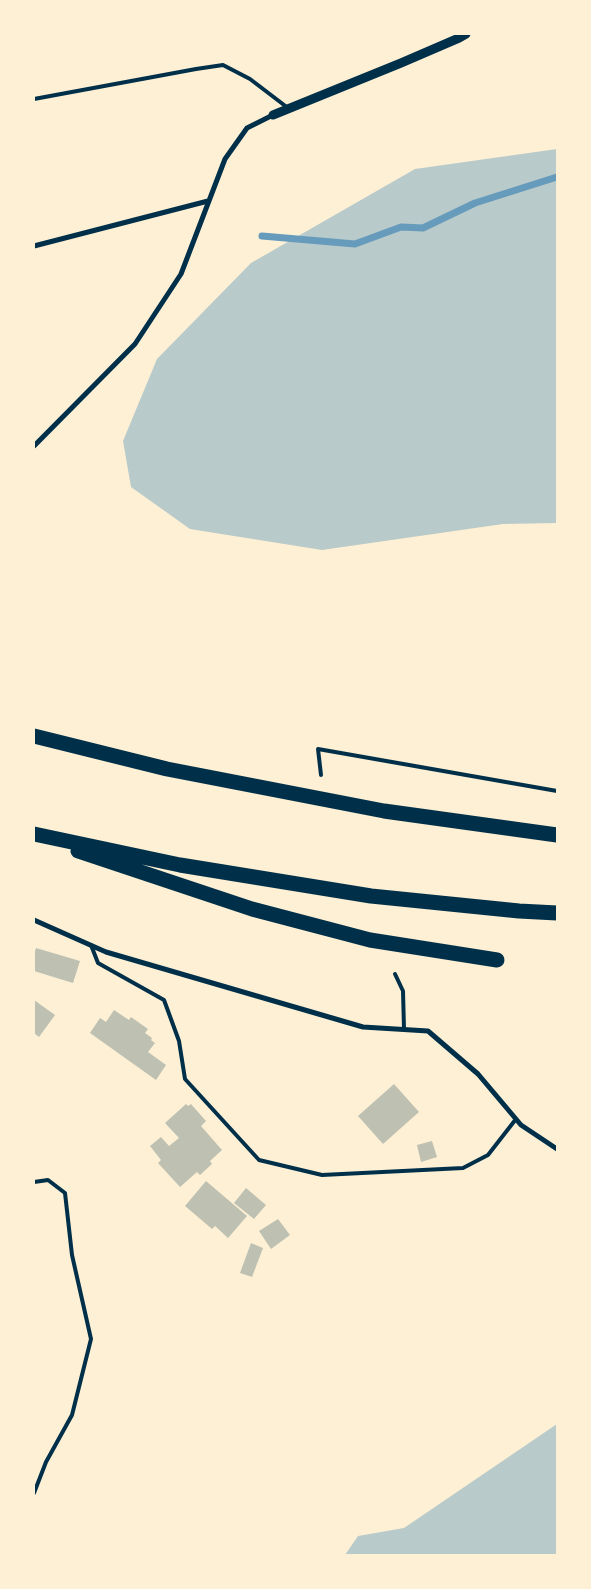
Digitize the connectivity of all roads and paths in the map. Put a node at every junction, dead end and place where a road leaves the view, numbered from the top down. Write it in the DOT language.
graph roads {
  1 [pos="466,34"];
  2 [pos="34,99"];
  3 [pos="288,108"];
  4 [pos="272,115"];
  5 [pos="208,201"];
  6 [pos="34,246"];
  7 [pos="34,446"];
  8 [pos="34,736"];
  9 [pos="321,775"];
  10 [pos="557,791"];
  11 [pos="34,835"];
  12 [pos="557,835"];
  13 [pos="557,913"];
  14 [pos="34,920"];
  15 [pos="91,945"];
  16 [pos="497,960"];
  17 [pos="395,974"];
  18 [pos="404,1029"];
  19 [pos="516,1119"];
  20 [pos="557,1148"];
  21 [pos="34,1182"];
  22 [pos="34,1493"];
  1 -- 3 [label="street"];
  2 -- 3 [label="lane"];
  3 -- 4 [label="street"];
  4 -- 5 [label="street"];
  5 -- 6 [label="street"];
  5 -- 7 [label="street"];
  8 -- 12 [label="highway"];
  9 -- 10 [label="lane"];
  11 -- 13 [label="highway"];
  11 -- 16 [label="highway"];
  14 -- 15 [label="street"];
  15 -- 18 [label="street"];
  15 -- 19 [label="lane"];
  17 -- 18 [label="lane"];
  18 -- 19 [label="street"];
  19 -- 20 [label="street"];
  21 -- 22 [label="lane"];
}
